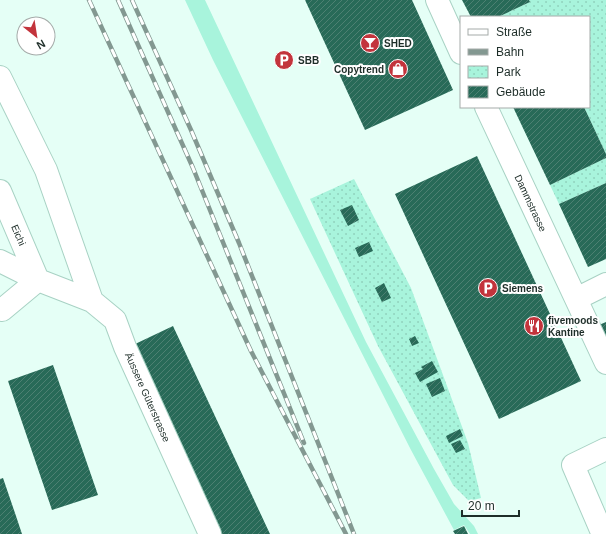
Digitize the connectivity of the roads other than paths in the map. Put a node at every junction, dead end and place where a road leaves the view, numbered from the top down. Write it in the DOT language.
graph roads {
  1 [pos="437,0"];
  2 [pos="460,51"];
  3 [pos="0,77"];
  4 [pos="486,108"];
  5 [pos="0,191"];
  6 [pos="0,261"];
  7 [pos="38,280"];
  8 [pos="606,284"];
  9 [pos="576,299"];
  10 [pos="92,301"];
  11 [pos="2,310"];
  12 [pos="606,363"];
  13 [pos="606,449"];
  14 [pos="601,530"];
  15 [pos="210,534"];
  1 -- 2 [label="street"];
  3 -- 10 [label="street"];
  4 -- 9 [label="street, Dammstrasse"];
  5 -- 7 [label="street, Eichi"];
  6 -- 7 [label="street, Äussere Güterstrasse"];
  7 -- 10 [label="street, Äussere Güterstrasse"];
  7 -- 11 [label="street"];
  8 -- 9 [label="street"];
  9 -- 12 [label="street, Dammstrasse"];
  10 -- 15 [label="street, Äussere Güterstrasse"];
  13 -- 14 [label="street"];
}
